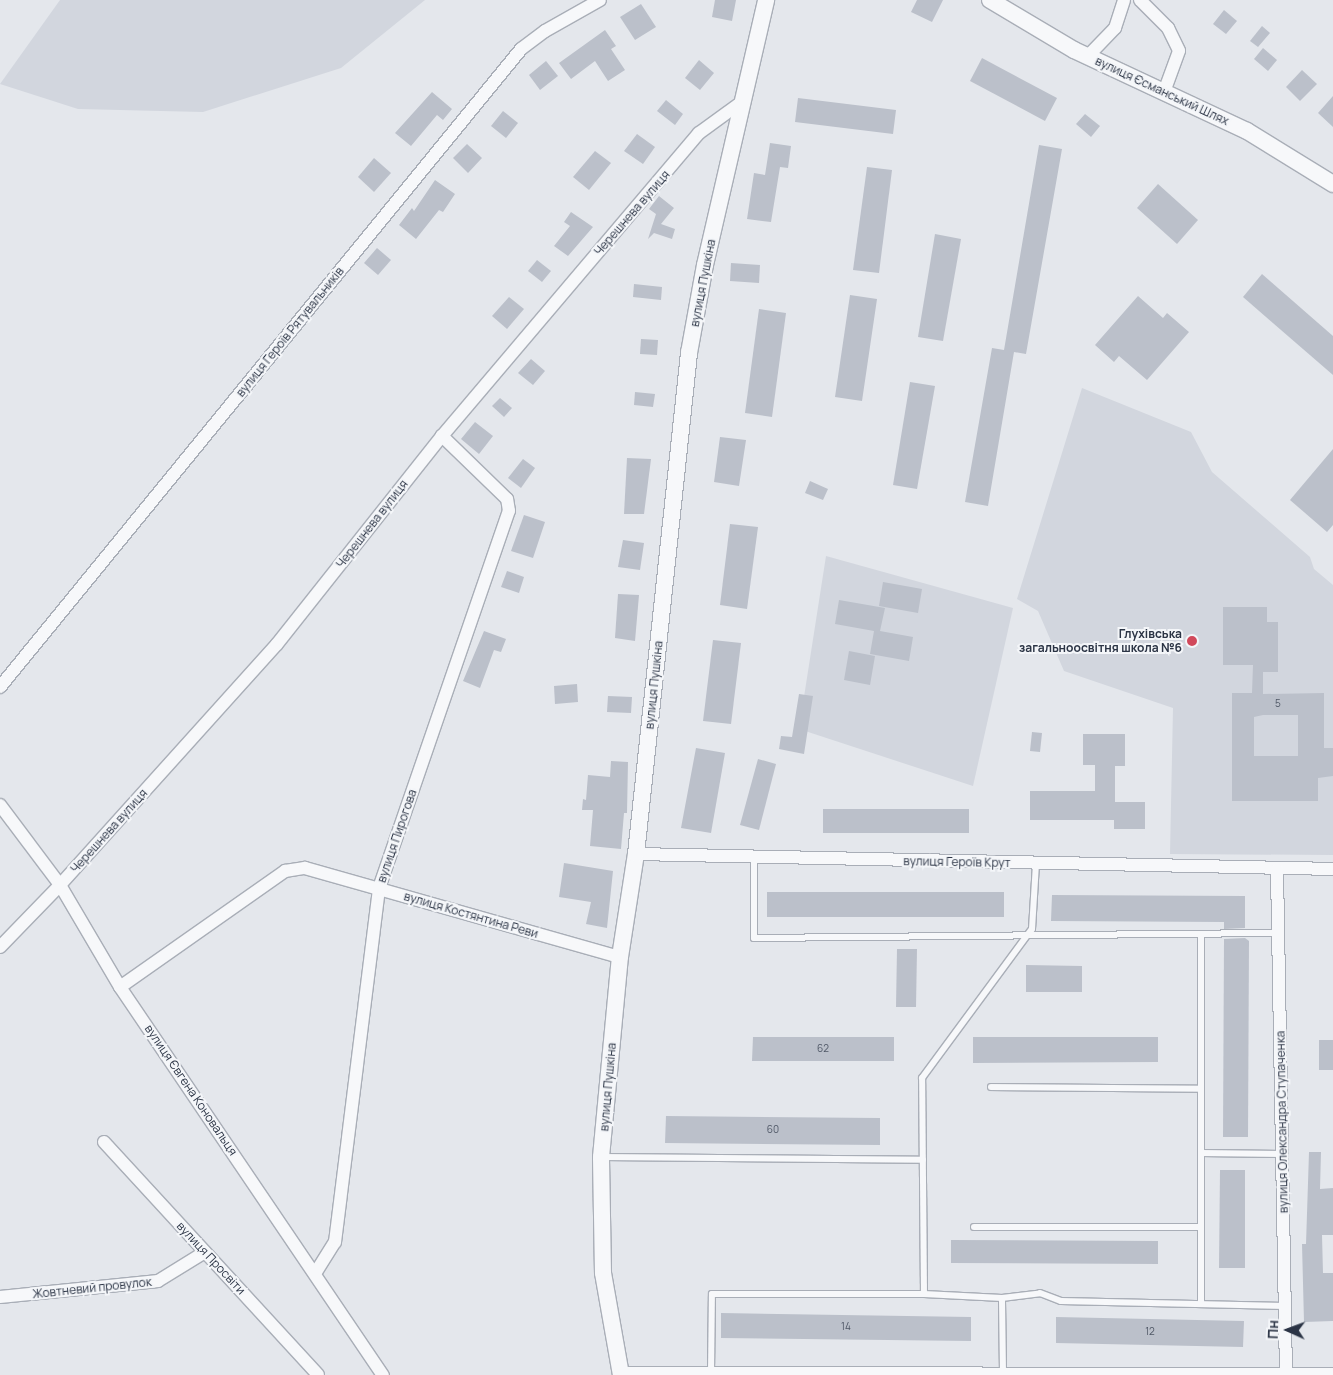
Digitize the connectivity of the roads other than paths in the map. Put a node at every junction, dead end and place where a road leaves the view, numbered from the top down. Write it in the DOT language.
graph roads {
  1 [pos="600,0"];
  2 [pos="766,0"];
  3 [pos="990,0"];
  4 [pos="1124,0"];
  5 [pos="1140,0"];
  6 [pos="1088,56"];
  7 [pos="1164,92"];
  8 [pos="743,101"];
  9 [pos="1333,184"];
  10 [pos="442,436"];
  11 [pos="0,687"];
  12 [pos="0,805"];
  13 [pos="636,854"];
  14 [pos="754,857"];
  15 [pos="1036,864"];
  16 [pos="1333,869"];
  17 [pos="1278,870"];
  18 [pos="60,885"];
  19 [pos="379,888"];
  20 [pos="1279,933"];
  21 [pos="1201,935"];
  22 [pos="1025,938"];
  23 [pos="0,947"];
  24 [pos="620,958"];
  25 [pos="120,987"];
  26 [pos="992,1087"];
  27 [pos="1201,1089"];
  28 [pos="104,1142"];
  29 [pos="1201,1154"];
  30 [pos="1282,1154"];
  31 [pos="601,1157"];
  32 [pos="923,1160"];
  33 [pos="974,1227"];
  34 [pos="1201,1227"];
  35 [pos="205,1252"];
  36 [pos="316,1272"];
  37 [pos="924,1294"];
  38 [pos="0,1297"];
  39 [pos="1002,1298"];
  40 [pos="1201,1304"];
  41 [pos="1285,1306"];
  42 [pos="711,1371"];
  43 [pos="1002,1372"];
  44 [pos="621,1374"];
  45 [pos="1095,1374"];
  46 [pos="1286,1374"];
  47 [pos="1333,1374"];
  48 [pos="318,1375"];
  49 [pos="382,1375"];
  1 -- 11 [label="street, вулиця Героїв Рятувальників"];
  2 -- 8 [label="street, вулиця Пушкіна"];
  3 -- 6 [label="street, вулиця Єсманський Шлях"];
  4 -- 6 [label="street"];
  5 -- 7 [label="street"];
  6 -- 7 [label="street, вулиця Єсманський Шлях"];
  7 -- 9 [label="street, вулиця Єсманський Шлях"];
  8 -- 10 [label="street, Черешнева вулиця"];
  8 -- 13 [label="street, вулиця Пушкіна"];
  10 -- 18 [label="street, Черешнева вулиця"];
  10 -- 19 [label="street, вулиця Пирогова"];
  12 -- 18 [label="street, вулиця Євгена Коновальця"];
  13 -- 14 [label="street, вулиця Героїв Крут"];
  13 -- 24 [label="street, вулиця Пушкіна"];
  14 -- 15 [label="street, вулиця Героїв Крут"];
  14 -- 22 [label="lane"];
  15 -- 17 [label="street, вулиця Героїв Крут"];
  15 -- 22 [label="lane"];
  16 -- 17 [label="street, вулиця Героїв Крут"];
  17 -- 20 [label="street, вулиця Олександра Ступаченка"];
  18 -- 23 [label="street, Черешнева вулиця"];
  18 -- 25 [label="street, вулиця Євгена Коновальця"];
  19 -- 24 [label="street, вулиця Костянтина Реви"];
  19 -- 25 [label="street, вулиця Костянтина Реви"];
  19 -- 36 [label="street, вулиця Пирогова"];
  20 -- 21 [label="lane"];
  20 -- 30 [label="street, вулиця Олександра Ступаченка"];
  21 -- 22 [label="lane"];
  21 -- 27 [label="lane"];
  22 -- 32 [label="lane"];
  24 -- 31 [label="street, вулиця Пушкіна"];
  25 -- 36 [label="street, вулиця Євгена Коновальця"];
  26 -- 27 [label="lane"];
  27 -- 29 [label="lane"];
  28 -- 35 [label="street, вулиця Просвіти"];
  29 -- 30 [label="lane"];
  29 -- 34 [label="lane"];
  30 -- 41 [label="street, вулиця Олександра Ступаченка"];
  31 -- 32 [label="lane"];
  31 -- 44 [label="street, вулиця Пушкіна"];
  32 -- 37 [label="lane"];
  33 -- 34 [label="lane"];
  34 -- 40 [label="lane"];
  35 -- 38 [label="street, Жовтневий провулок"];
  35 -- 48 [label="street, вулиця Просвіти"];
  36 -- 49 [label="street, вулиця Євгена Коновальця"];
  37 -- 39 [label="lane"];
  37 -- 42 [label="lane"];
  39 -- 40 [label="lane"];
  39 -- 43 [label="lane"];
  40 -- 41 [label="lane"];
  41 -- 46 [label="street, вулиця Олександра Ступаченка"];
  42 -- 43 [label="street"];
  42 -- 44 [label="street"];
  43 -- 45 [label="street"];
  45 -- 46 [label="street"];
  46 -- 47 [label="street"];
}
